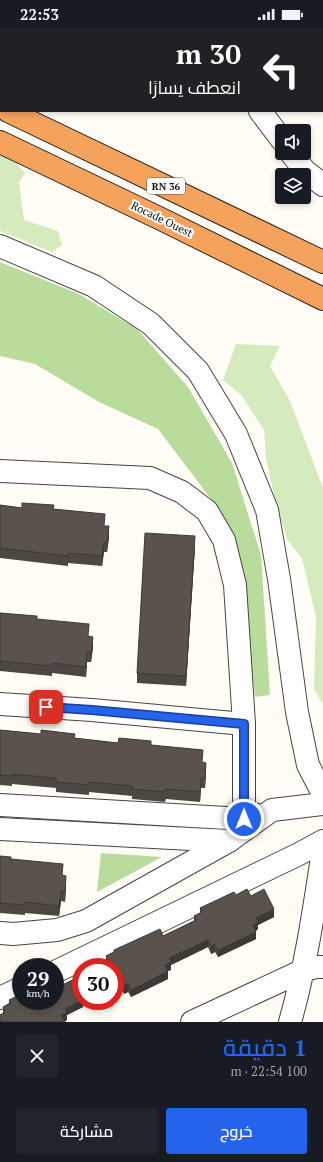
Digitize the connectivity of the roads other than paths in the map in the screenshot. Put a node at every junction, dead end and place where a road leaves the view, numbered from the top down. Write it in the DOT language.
graph roads {
  1 [pos="10,112"];
  2 [pos="261,112"];
  3 [pos="275,131"];
  4 [pos="0,142"];
  5 [pos="296,160"];
  6 [pos="323,185"];
  7 [pos="0,246"];
  8 [pos="323,262"];
  9 [pos="323,299"];
  10 [pos="0,471"];
  11 [pos="0,704"];
  12 [pos="244,724"];
  13 [pos="323,794"];
  14 [pos="323,804"];
  15 [pos="0,805"];
  16 [pos="272,810"];
  17 [pos="244,819"];
  18 [pos="0,829"];
  19 [pos="229,841"];
  20 [pos="323,841"];
  21 [pos="323,851"];
  22 [pos="0,933"];
  23 [pos="64,968"];
  24 [pos="313,969"];
  25 [pos="12,992"];
  26 [pos="0,998"];
  27 [pos="192,1022"];
  28 [pos="290,1022"];
  1 -- 8 [label="highway, RN 36"];
  2 -- 3 [label="street"];
  4 -- 9 [label="highway, Rocade Ouest"];
  5 -- 6 [label="street"];
  7 -- 13 [label="street"];
  10 -- 12 [label="street"];
  11 -- 12 [label="street"];
  12 -- 17 [label="street"];
  14 -- 16 [label="street"];
  15 -- 17 [label="street"];
  16 -- 17 [label="street"];
  16 -- 19 [label="street"];
  18 -- 19 [label="street"];
  19 -- 22 [label="street"];
  20 -- 23 [label="street"];
  21 -- 24 [label="street"];
  24 -- 27 [label="street"];
  24 -- 28 [label="street"];
  25 -- 26 [label="street"];
}
